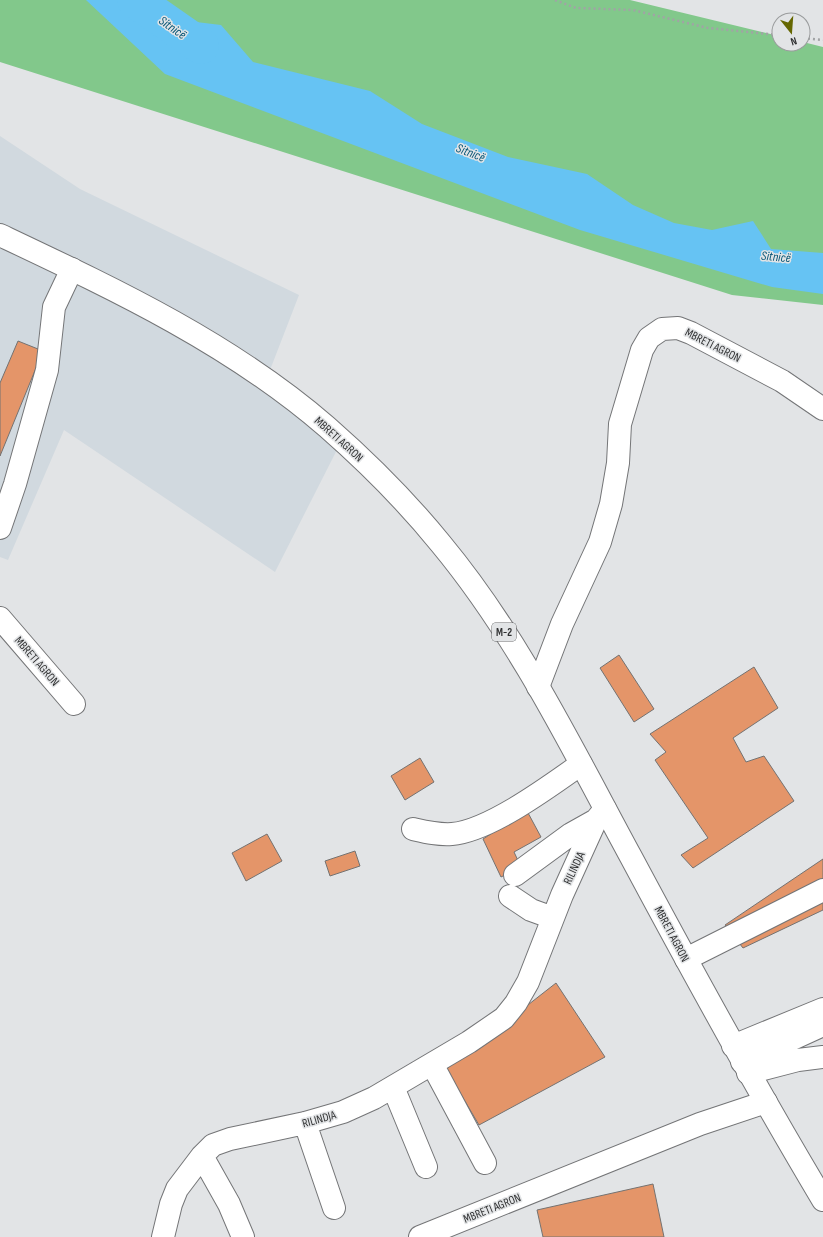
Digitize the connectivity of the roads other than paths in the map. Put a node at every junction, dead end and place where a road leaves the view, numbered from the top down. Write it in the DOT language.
graph roads {
  1 [pos="0,235"];
  2 [pos="72,269"];
  3 [pos="823,409"];
  4 [pos="0,528"];
  5 [pos="0,618"];
  6 [pos="538,687"];
  7 [pos="74,704"];
  8 [pos="581,764"];
  9 [pos="600,814"];
  10 [pos="413,829"];
  11 [pos="515,875"];
  12 [pos="823,890"];
  13 [pos="510,896"];
  14 [pos="553,918"];
  15 [pos="686,959"];
  16 [pos="823,1009"];
  17 [pos="823,1025"];
  18 [pos="823,1057"];
  19 [pos="741,1060"];
  20 [pos="432,1064"];
  21 [pos="393,1087"];
  22 [pos="766,1102"];
  23 [pos="305,1123"];
  24 [pos="202,1156"];
  25 [pos="485,1163"];
  26 [pos="426,1168"];
  27 [pos="823,1200"];
  28 [pos="334,1208"];
  29 [pos="163,1237"];
  30 [pos="243,1237"];
  31 [pos="420,1237"];
  1 -- 2 [label="street, MBRETI AGRON / M-2"];
  2 -- 4 [label="street"];
  2 -- 6 [label="street, MBRETI AGRON / M-2"];
  3 -- 6 [label="street, MBRETI AGRON"];
  5 -- 7 [label="street, MBRETI AGRON"];
  6 -- 8 [label="street, MBRETI AGRON / M-2"];
  8 -- 9 [label="street, MBRETI AGRON / M-2"];
  8 -- 10 [label="street"];
  9 -- 11 [label="street, RILINDJA"];
  9 -- 14 [label="street, RILINDJA"];
  9 -- 15 [label="street, MBRETI AGRON / M-2"];
  12 -- 15 [label="street"];
  13 -- 14 [label="street"];
  14 -- 20 [label="street, RILINDJA"];
  15 -- 19 [label="street, MBRETI AGRON / M-2"];
  16 -- 19 [label="street"];
  17 -- 19 [label="street"];
  18 -- 19 [label="street"];
  19 -- 22 [label="street, MBRETI AGRON / M-2"];
  20 -- 21 [label="street, RILINDJA"];
  20 -- 25 [label="street"];
  21 -- 23 [label="street, RILINDJA"];
  21 -- 26 [label="street"];
  22 -- 27 [label="street, MBRETI AGRON / M-2"];
  22 -- 31 [label="street, MBRETI AGRON"];
  23 -- 24 [label="street, RILINDJA"];
  23 -- 28 [label="street"];
  24 -- 29 [label="street, RILINDJA"];
  24 -- 30 [label="street"];
}
